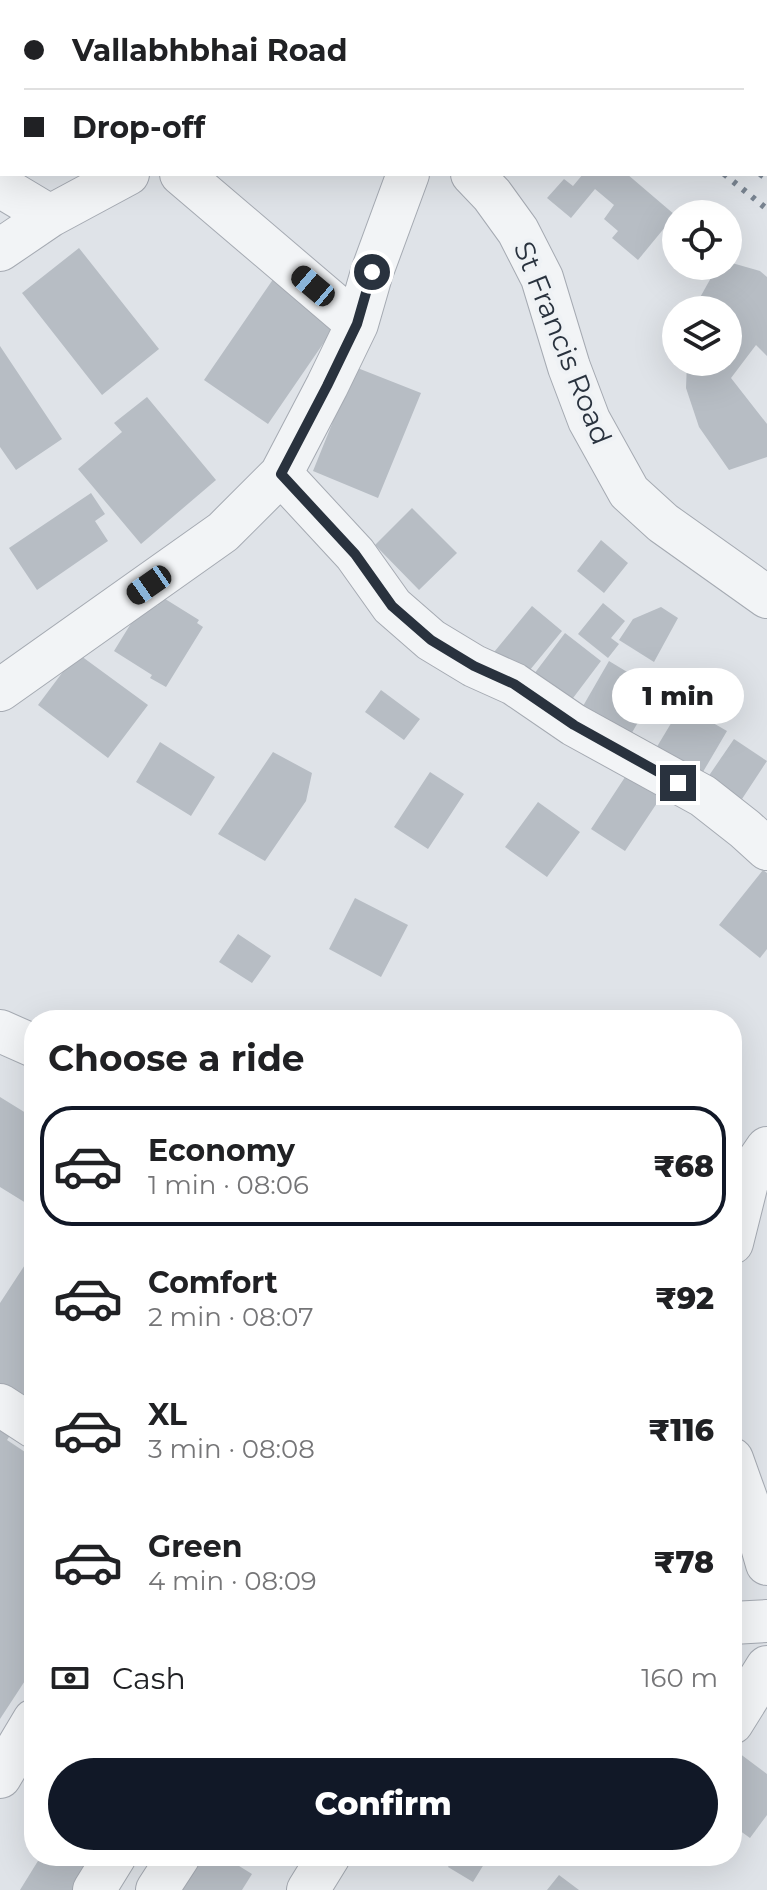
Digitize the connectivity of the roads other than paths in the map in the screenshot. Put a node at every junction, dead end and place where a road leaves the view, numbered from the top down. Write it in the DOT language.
graph roads {
  1 [pos="124,176"];
  2 [pos="183,176"];
  3 [pos="407,176"];
  4 [pos="474,176"];
  5 [pos="0,186"];
  6 [pos="50,216"];
  7 [pos="0,250"];
  8 [pos="357,324"];
  9 [pos="281,474"];
  10 [pos="767,597"];
  11 [pos="0,690"];
  12 [pos="767,849"];
  13 [pos="0,1031"];
  14 [pos="24,1042"];
  15 [pos="767,1148"];
  16 [pos="742,1203"];
  17 [pos="0,1405"];
  18 [pos="24,1421"];
  19 [pos="742,1489"];
  20 [pos="767,1564"];
  21 [pos="767,1621"];
  22 [pos="742,1622"];
  23 [pos="767,1667"];
  24 [pos="742,1707"];
  25 [pos="24,1737"];
  26 [pos="0,1777"];
  27 [pos="109,1866"];
  28 [pos="173,1866"];
  29 [pos="323,1866"];
  30 [pos="94,1890"];
  31 [pos="157,1890"];
  32 [pos="308,1890"];
  1 -- 6 [label="street"];
  2 -- 8 [label="street"];
  3 -- 8 [label="street"];
  4 -- 10 [label="street, St Francis Road"];
  5 -- 6 [label="street"];
  6 -- 7 [label="street"];
  8 -- 9 [label="street"];
  9 -- 11 [label="street"];
  9 -- 12 [label="street"];
  13 -- 14 [label="street"];
  15 -- 16 [label="street"];
  17 -- 18 [label="street"];
  19 -- 20 [label="street"];
  21 -- 22 [label="street"];
  23 -- 24 [label="street"];
  25 -- 26 [label="street"];
  27 -- 30 [label="street"];
  28 -- 31 [label="street"];
  29 -- 32 [label="street"];
}
